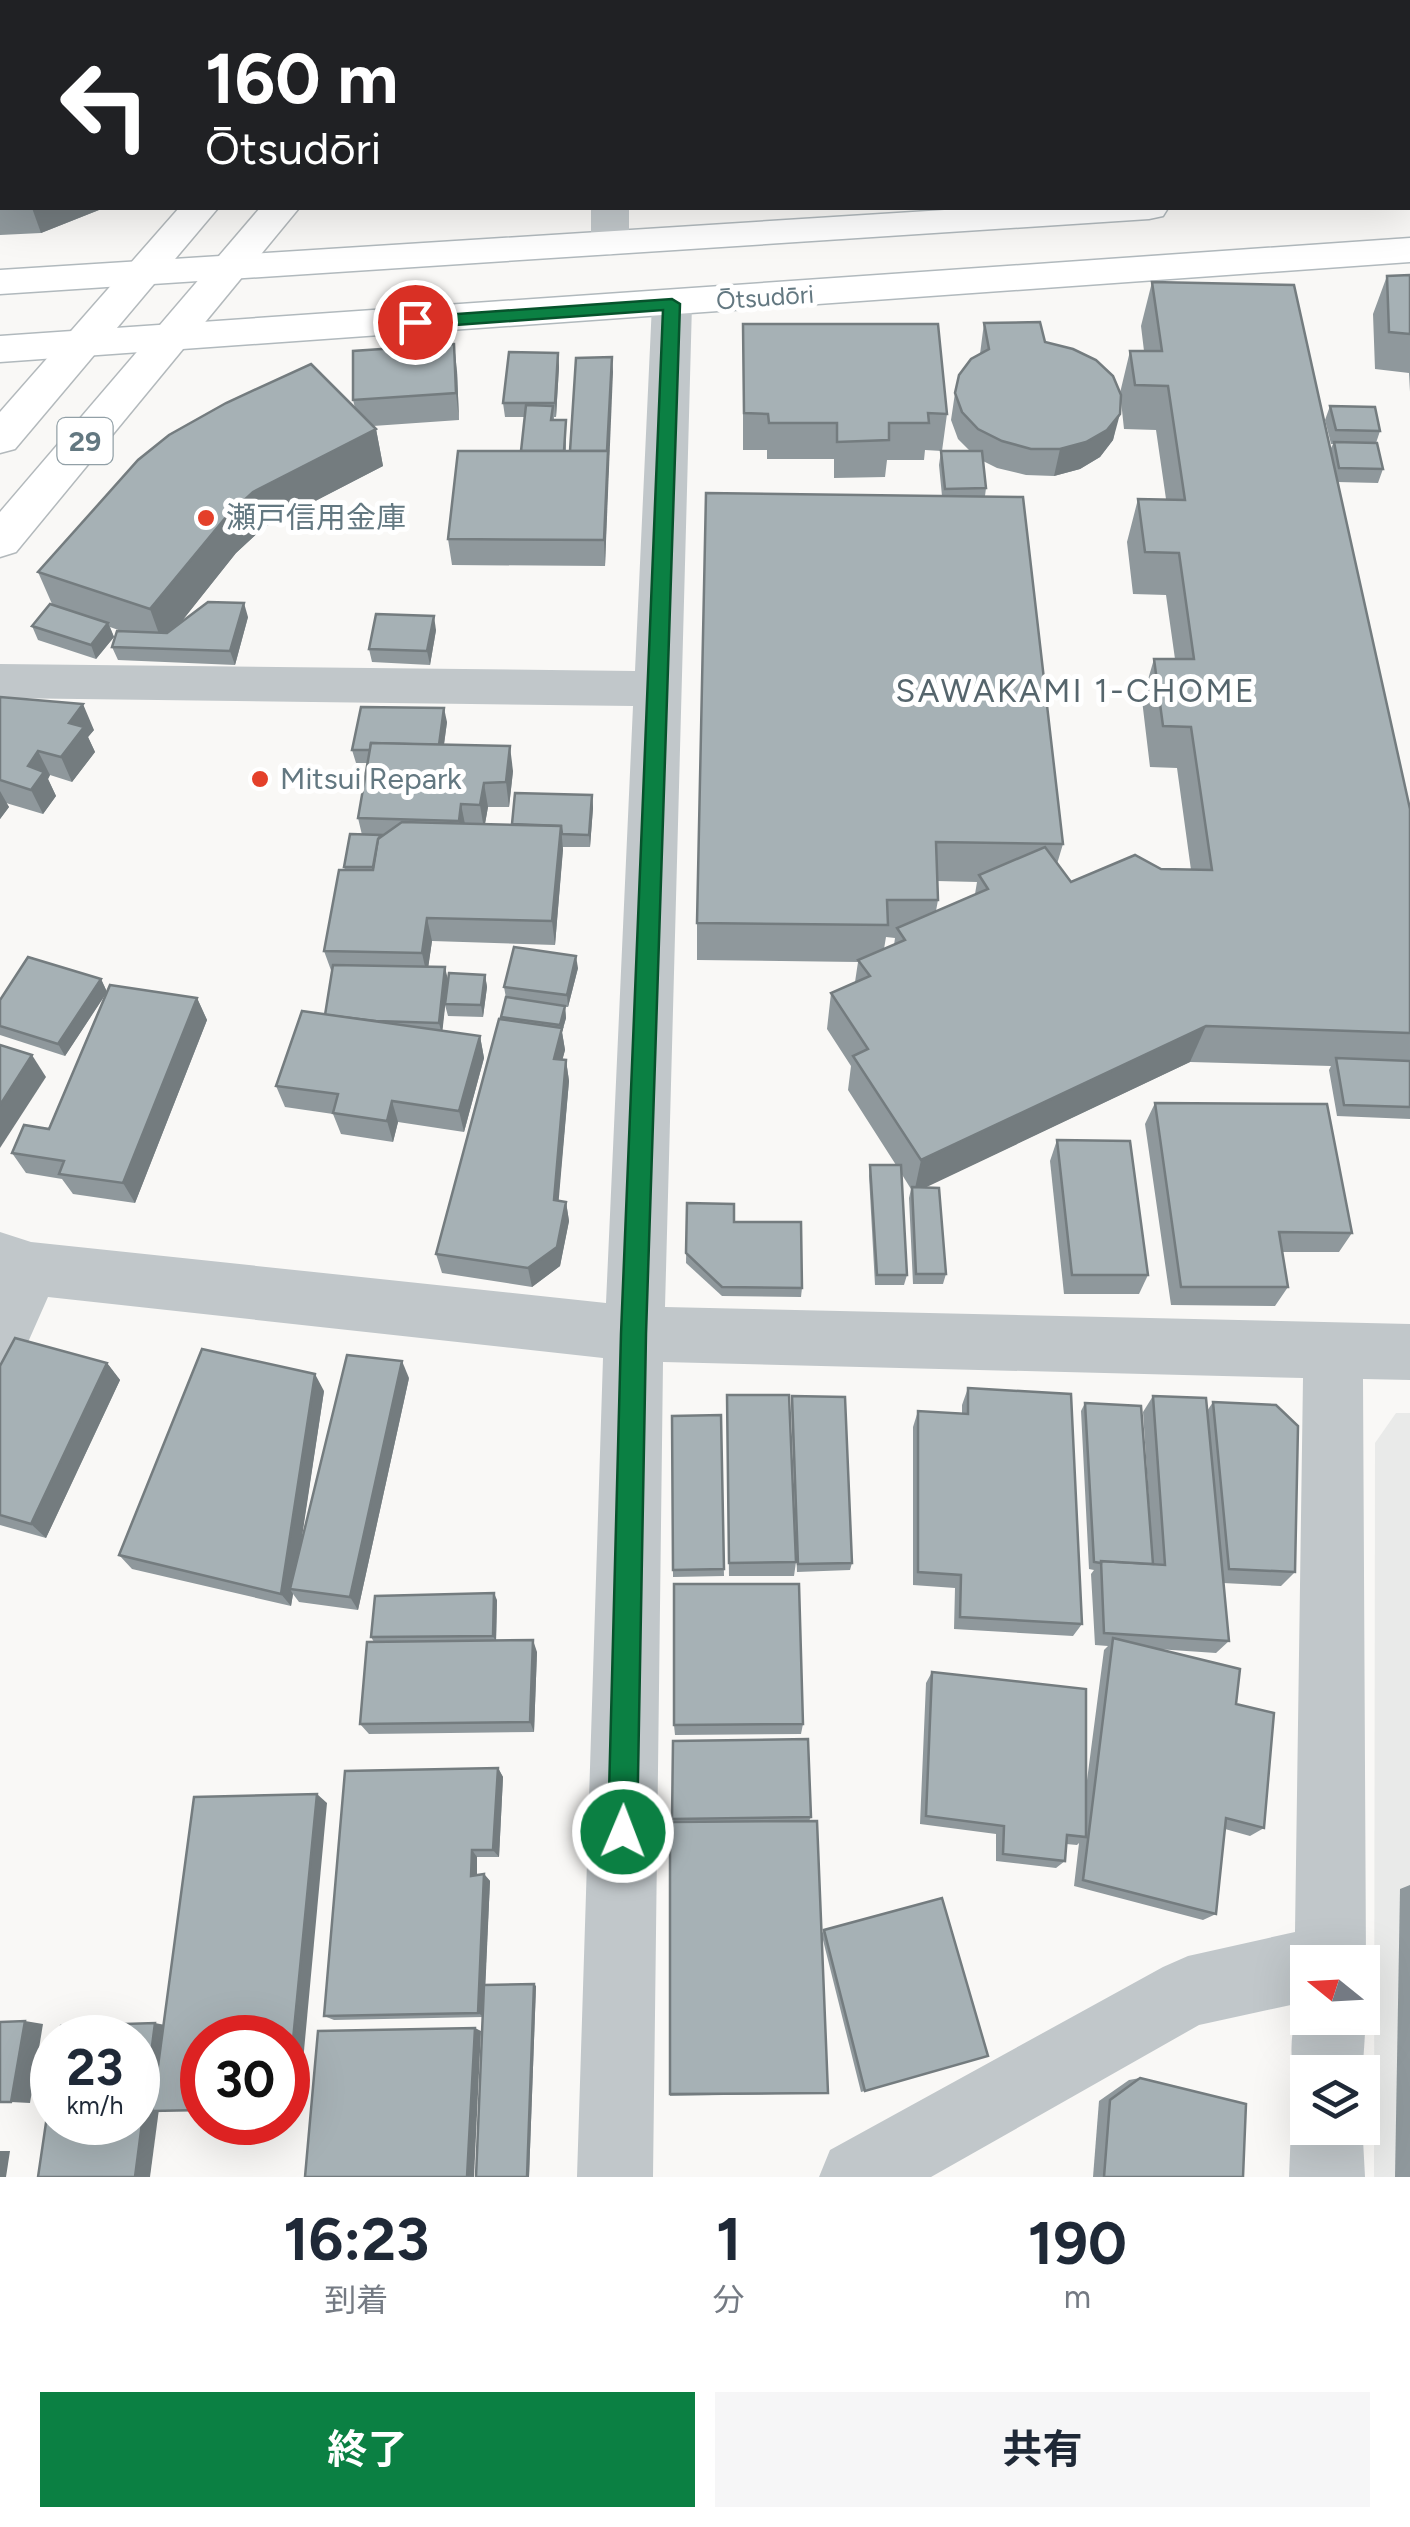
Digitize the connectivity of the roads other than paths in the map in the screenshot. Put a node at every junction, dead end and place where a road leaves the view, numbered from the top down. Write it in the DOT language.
graph roads {
  1 [pos="197,210"];
  2 [pos="278,210"];
  3 [pos="1071,210"];
  4 [pos="610,225"];
  5 [pos="1410,250"];
  6 [pos="230,268"];
  7 [pos="144,272"];
  8 [pos="0,282"];
  9 [pos="672,304"];
  10 [pos="169,340"];
  11 [pos="81,344"];
  12 [pos="0,349"];
  13 [pos="0,439"];
  14 [pos="0,542"];
  15 [pos="0,681"];
  16 [pos="657,689"];
  17 [pos="16,1263"];
  18 [pos="634,1334"];
  19 [pos="0,1338"];
  20 [pos="1333,1350"];
  21 [pos="1410,1352"];
  22 [pos="1323,1945"];
  23 [pos="1290,1978"];
  24 [pos="1328,2145"];
  25 [pos="615,2177"];
  26 [pos="857,2177"];
  27 [pos="1327,2177"];
  1 -- 7 [label="street, 29"];
  2 -- 6 [label="street, 29"];
  3 -- 4 [label="street"];
  4 -- 6 [label="street"];
  5 -- 9 [label="street, Ōtsudōri"];
  6 -- 7 [label="street"];
  6 -- 10 [label="street, 29"];
  7 -- 8 [label="street"];
  7 -- 11 [label="street, 29"];
  9 -- 10 [label="street, Ōtsudōri"];
  9 -- 16 [label="street"];
  10 -- 11 [label="street, Ōtsudōri"];
  10 -- 14 [label="street, 29"];
  11 -- 12 [label="street, Ōtsudōri"];
  11 -- 13 [label="street, 29"];
  15 -- 16 [label="street"];
  16 -- 18 [label="street"];
  17 -- 18 [label="street"];
  17 -- 19 [label="street"];
  18 -- 20 [label="street"];
  18 -- 25 [label="street"];
  20 -- 21 [label="street"];
  20 -- 22 [label="street"];
  23 -- 26 [label="street"];
  24 -- 27 [label="street"];
}
